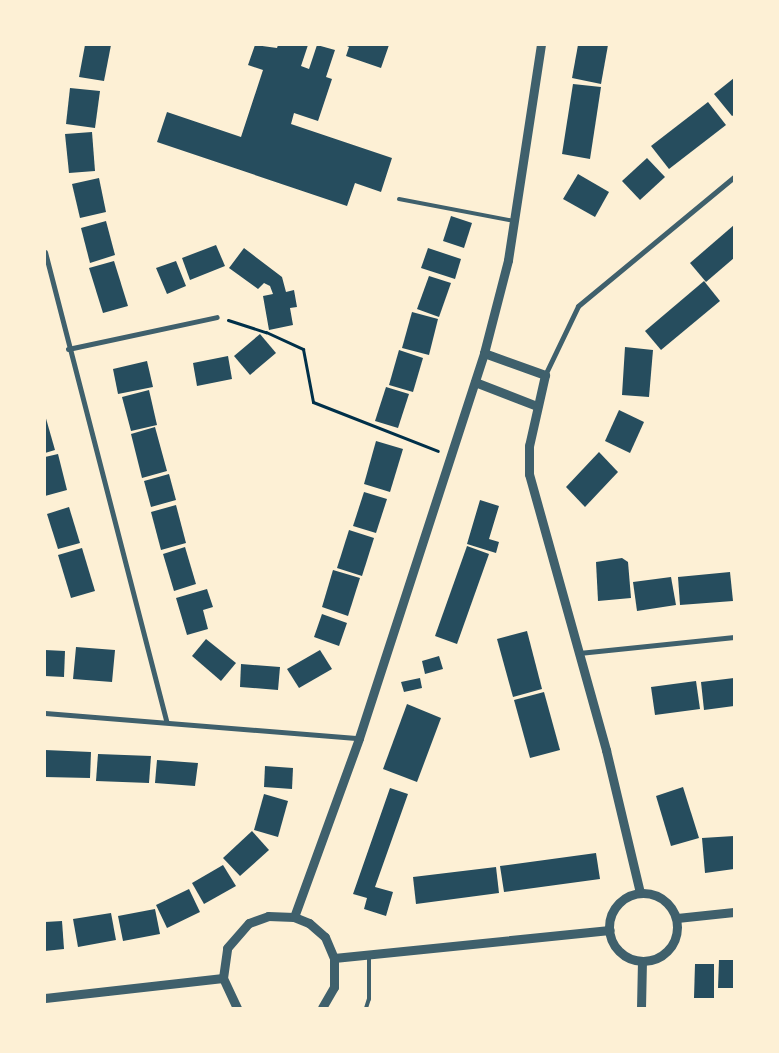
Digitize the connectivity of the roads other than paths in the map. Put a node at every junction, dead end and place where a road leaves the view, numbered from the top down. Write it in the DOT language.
graph roads {
  1 [pos="541,45"];
  2 [pos="734,178"];
  3 [pos="399,199"];
  4 [pos="514,221"];
  5 [pos="45,252"];
  6 [pos="217,317"];
  7 [pos="68,349"];
  8 [pos="484,353"];
  9 [pos="545,376"];
  10 [pos="475,382"];
  11 [pos="537,406"];
  12 [pos="734,637"];
  13 [pos="579,654"];
  14 [pos="45,713"];
  15 [pos="166,720"];
  16 [pos="358,738"];
  17 [pos="640,892"];
  18 [pos="734,912"];
  19 [pos="294,917"];
  20 [pos="677,918"];
  21 [pos="610,930"];
  22 [pos="369,955"];
  23 [pos="334,958"];
  24 [pos="642,961"];
  25 [pos="223,978"];
  26 [pos="45,998"];
  27 [pos="236,1008"];
  28 [pos="322,1008"];
  29 [pos="366,1008"];
  30 [pos="641,1008"];
  1 -- 4 [label="street"];
  2 -- 9 [label="street"];
  3 -- 4 [label="lane"];
  4 -- 8 [label="street"];
  5 -- 7 [label="street"];
  6 -- 7 [label="street"];
  7 -- 15 [label="street"];
  8 -- 9 [label="street"];
  8 -- 10 [label="street"];
  9 -- 11 [label="street"];
  10 -- 11 [label="street"];
  10 -- 16 [label="street"];
  11 -- 13 [label="street"];
  12 -- 13 [label="street"];
  13 -- 17 [label="street"];
  14 -- 15 [label="street"];
  15 -- 16 [label="street"];
  16 -- 19 [label="street"];
  17 -- 20 [label="street"];
  17 -- 21 [label="street"];
  18 -- 20 [label="street"];
  19 -- 23 [label="street"];
  19 -- 25 [label="street"];
  20 -- 24 [label="street"];
  21 -- 22 [label="street"];
  21 -- 24 [label="street"];
  22 -- 23 [label="street"];
  22 -- 29 [label="lane"];
  23 -- 28 [label="street"];
  24 -- 30 [label="street"];
  25 -- 26 [label="street"];
  25 -- 27 [label="street"];
}
